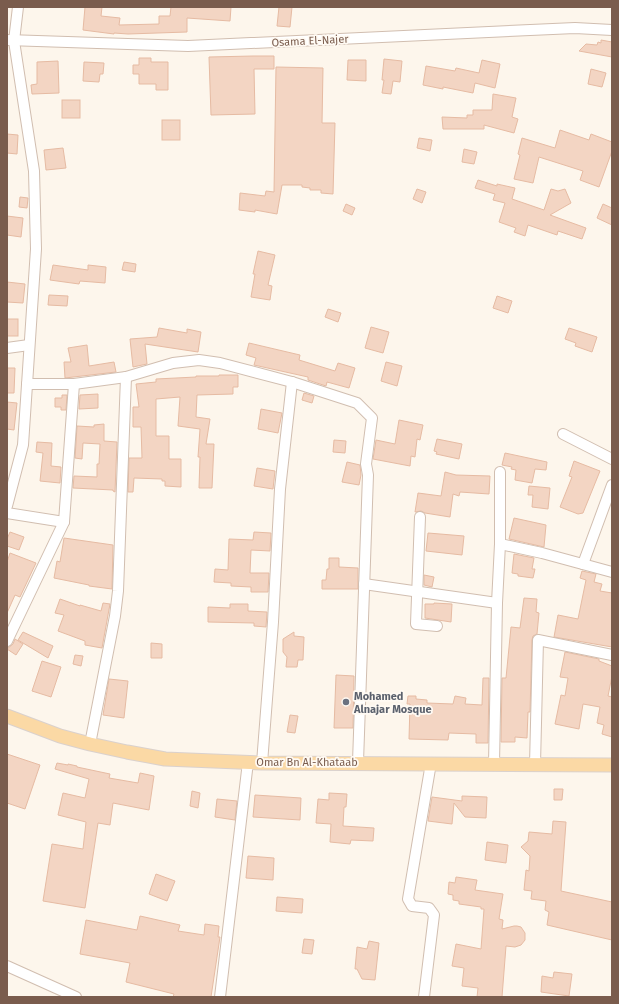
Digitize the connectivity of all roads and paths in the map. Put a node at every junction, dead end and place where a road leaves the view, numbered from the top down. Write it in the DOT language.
graph roads {
  1 [pos="18,7"];
  2 [pos="612,30"];
  3 [pos="11,41"];
  4 [pos="29,345"];
  5 [pos="7,348"];
  6 [pos="126,377"];
  7 [pos="292,382"];
  8 [pos="27,384"];
  9 [pos="74,384"];
  10 [pos="564,434"];
  11 [pos="612,459"];
  12 [pos="500,472"];
  13 [pos="612,485"];
  14 [pos="7,506"];
  15 [pos="7,513"];
  16 [pos="420,517"];
  17 [pos="64,522"];
  18 [pos="500,544"];
  19 [pos="583,564"];
  20 [pos="612,572"];
  21 [pos="364,584"];
  22 [pos="416,592"];
  23 [pos="497,603"];
  24 [pos="437,626"];
  25 [pos="7,641"];
  26 [pos="612,655"];
  27 [pos="7,716"];
  28 [pos="90,744"];
  29 [pos="248,762"];
  30 [pos="358,762"];
  31 [pos="262,763"];
  32 [pos="431,763"];
  33 [pos="494,764"];
  34 [pos="535,765"];
  35 [pos="612,765"];
  36 [pos="7,966"];
  37 [pos="76,997"];
  38 [pos="220,997"];
  39 [pos="424,997"];
  1 -- 3 [label="street"];
  2 -- 3 [label="street, Osama El-Najer"];
  3 -- 4 [label="street"];
  4 -- 5 [label="street"];
  4 -- 8 [label="street"];
  6 -- 7 [label="street"];
  6 -- 9 [label="street"];
  6 -- 28 [label="street"];
  7 -- 21 [label="street"];
  7 -- 31 [label="street"];
  8 -- 9 [label="street"];
  8 -- 14 [label="street"];
  9 -- 17 [label="street"];
  10 -- 11 [label="street"];
  12 -- 18 [label="street"];
  13 -- 19 [label="street"];
  15 -- 17 [label="street"];
  16 -- 22 [label="street"];
  17 -- 25 [label="street"];
  18 -- 19 [label="street"];
  18 -- 23 [label="street"];
  19 -- 20 [label="street"];
  21 -- 22 [label="street"];
  21 -- 30 [label="street"];
  22 -- 23 [label="street"];
  22 -- 24 [label="street"];
  23 -- 33 [label="street"];
  26 -- 34 [label="street"];
  27 -- 28 [label="main road, Omar Bn Al-Khataab"];
  28 -- 29 [label="main road, Omar Bn Al-Khataab"];
  29 -- 31 [label="main road, Omar Bn Al-Khataab"];
  29 -- 38 [label="street"];
  30 -- 31 [label="main road, Omar Bn Al-Khataab"];
  30 -- 32 [label="main road, Omar Bn Al-Khataab"];
  32 -- 33 [label="main road, Omar Bn Al-Khataab"];
  32 -- 39 [label="street"];
  33 -- 34 [label="main road, Omar Bn Al-Khataab"];
  34 -- 35 [label="main road, Omar Bn Al-Khataab"];
  36 -- 37 [label="street"];
}
